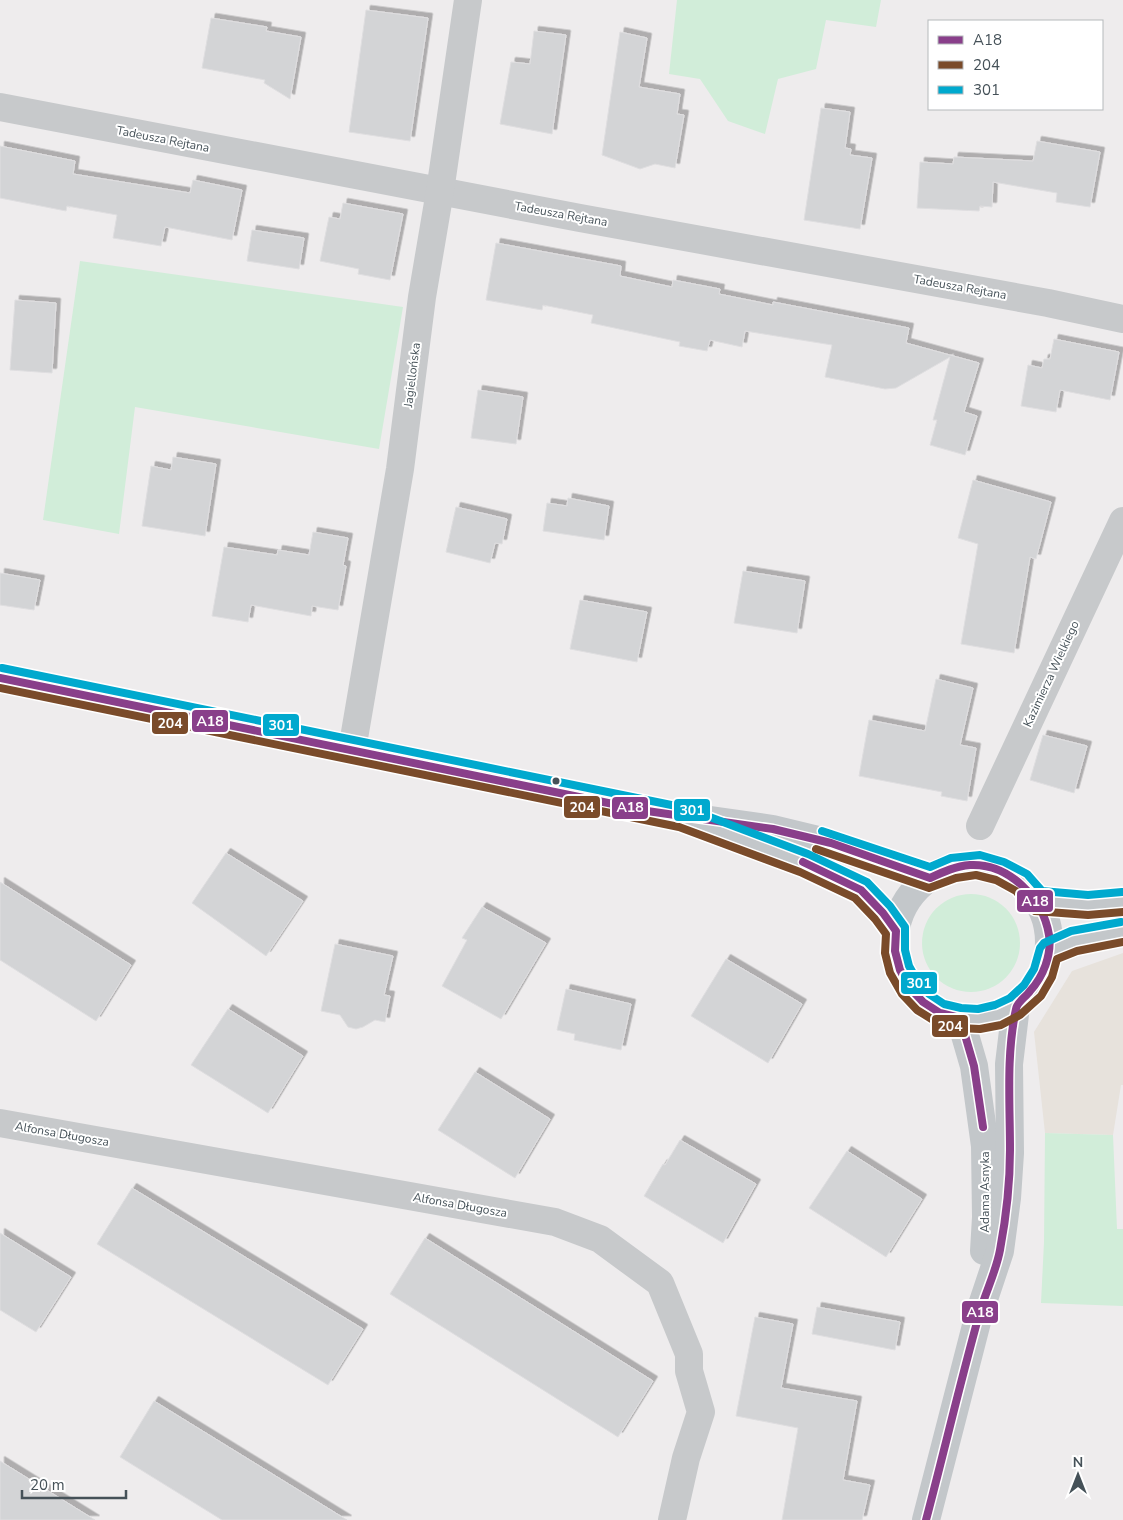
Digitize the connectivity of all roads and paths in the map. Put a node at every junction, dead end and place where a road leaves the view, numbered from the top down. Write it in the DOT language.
graph roads {
  1 [pos="468,0"];
  2 [pos="0,107"];
  3 [pos="440,191"];
  4 [pos="1123,318"];
  5 [pos="1123,521"];
  6 [pos="0,678"];
  7 [pos="352,750"];
  8 [pos="682,817"];
  9 [pos="980,826"];
  10 [pos="930,878"];
  11 [pos="1037,900"];
  12 [pos="1123,902"];
  13 [pos="896,931"];
  14 [pos="1123,932"];
  15 [pos="1049,952"];
  16 [pos="1016,1006"];
  17 [pos="960,1018"];
  18 [pos="0,1123"];
  19 [pos="980,1310"];
  20 [pos="672,1520"];
  21 [pos="926,1520"];
  1 -- 3 [label="street, Jagiellońska"];
  2 -- 3 [label="street, Tadeusza Rejtana"];
  3 -- 4 [label="street, Tadeusza Rejtana"];
  3 -- 7 [label="street, Jagiellońska"];
  5 -- 9 [label="street, Kazimierza Wielkiego"];
  6 -- 7 [label="main road"];
  7 -- 8 [label="main road"];
  8 -- 10 [label="main road"];
  8 -- 13 [label="main road"];
  10 -- 11 [label="main road"];
  10 -- 13 [label="main road"];
  11 -- 12 [label="main road"];
  11 -- 15 [label="main road"];
  13 -- 17 [label="main road"];
  14 -- 15 [label="main road"];
  15 -- 16 [label="main road"];
  16 -- 17 [label="main road"];
  16 -- 19 [label="main road, Adama Asnyka"];
  17 -- 19 [label="main road, Adama Asnyka"];
  18 -- 20 [label="street, Alfonsa Długosza"];
  19 -- 21 [label="main road, Adama Asnyka"];
}
